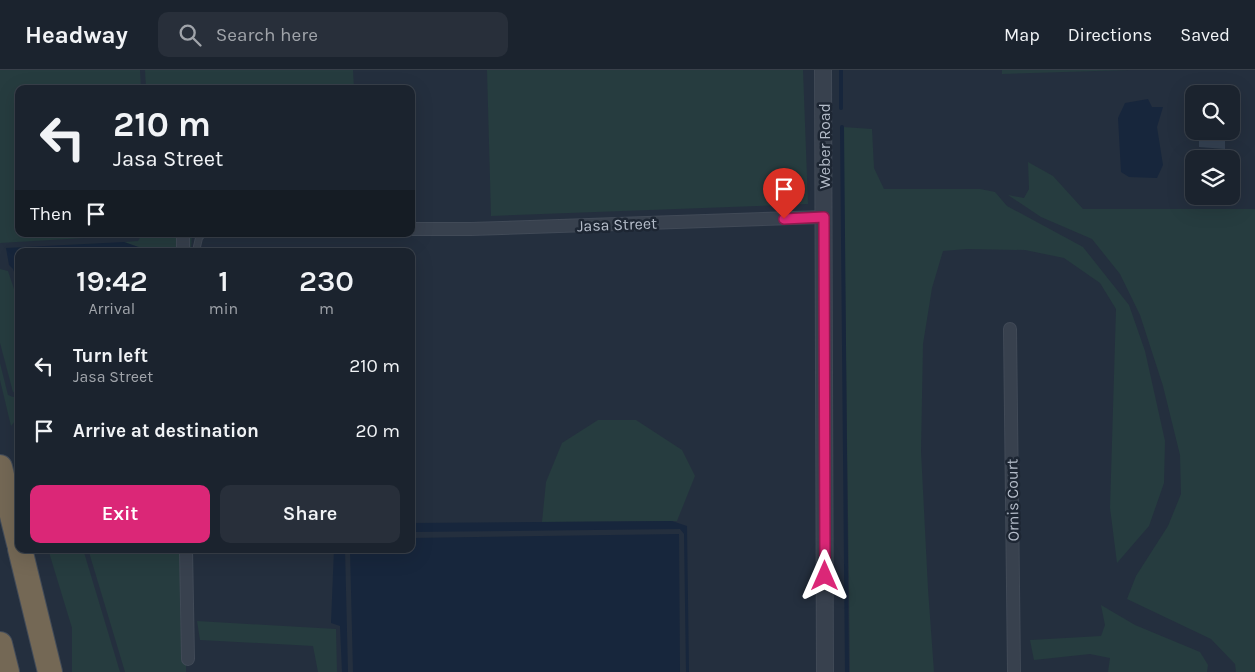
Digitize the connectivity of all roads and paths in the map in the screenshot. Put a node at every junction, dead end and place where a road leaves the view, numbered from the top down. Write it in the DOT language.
graph roads {
  1 [pos="823,70"];
  2 [pos="824,217"];
  3 [pos="415,228"];
  4 [pos="1010,329"];
  5 [pos="0,467"];
  6 [pos="15,528"];
  7 [pos="21,553"];
  8 [pos="186,553"];
  9 [pos="0,644"];
  10 [pos="188,660"];
  11 [pos="7,672"];
  12 [pos="50,672"];
  13 [pos="826,672"];
  14 [pos="1014,672"];
  1 -- 2 [label="street, Weber Road"];
  2 -- 3 [label="street, Jasa Street"];
  2 -- 13 [label="street, Weber Road"];
  4 -- 14 [label="street, Ornis Court"];
  5 -- 6 [label="highway"];
  7 -- 12 [label="highway"];
  8 -- 10 [label="street"];
  9 -- 11 [label="highway"];
}
